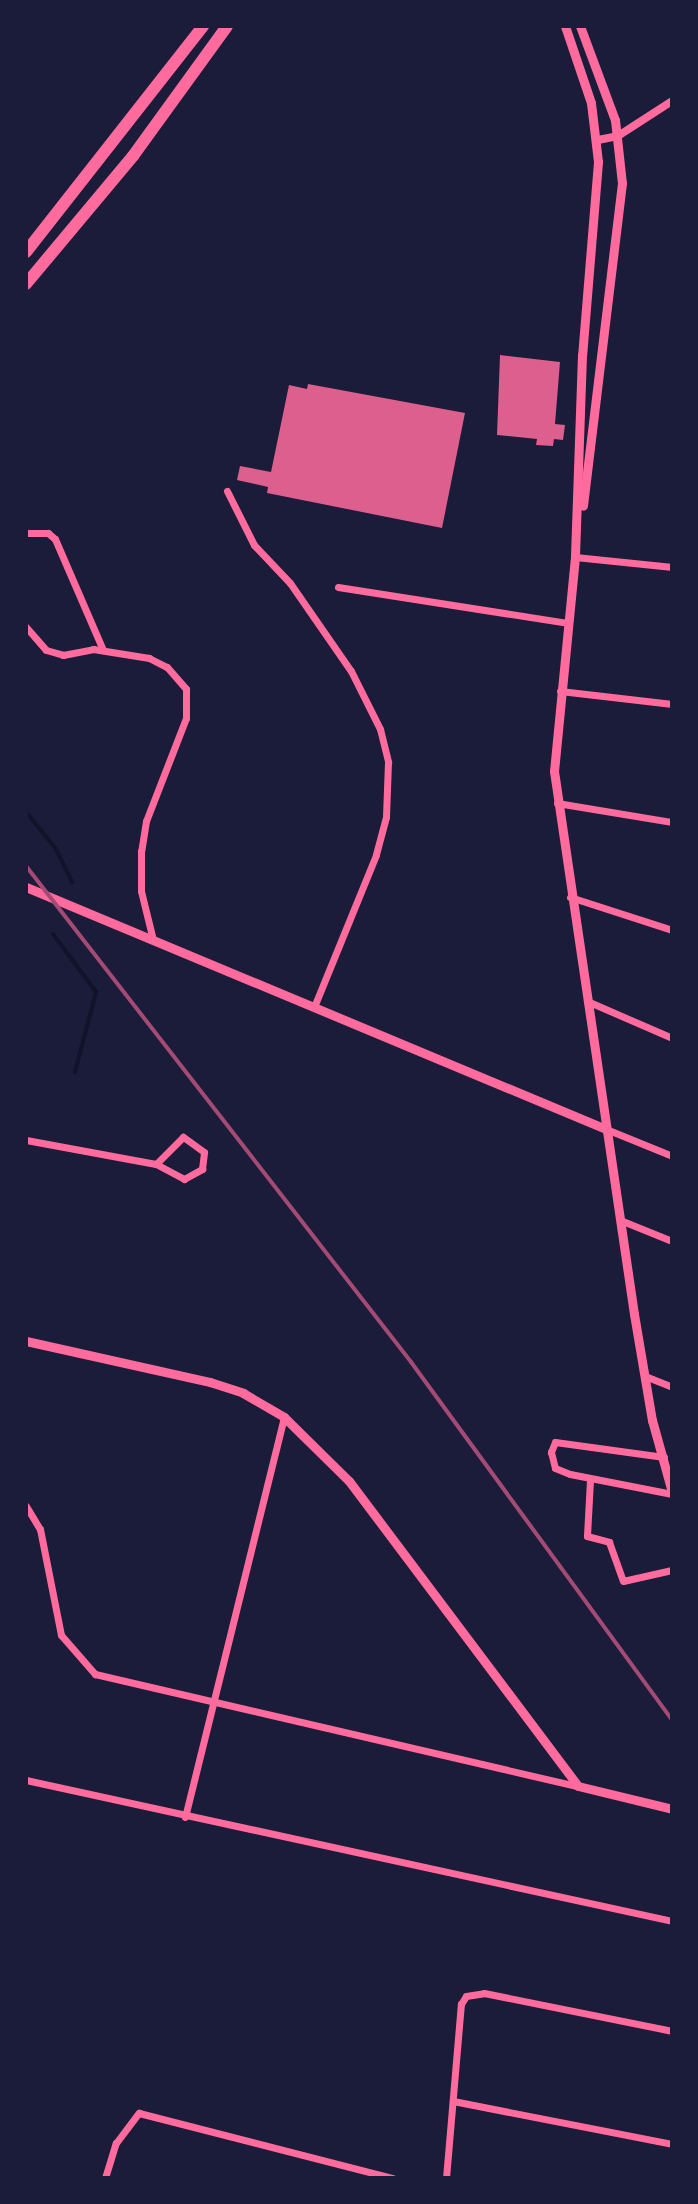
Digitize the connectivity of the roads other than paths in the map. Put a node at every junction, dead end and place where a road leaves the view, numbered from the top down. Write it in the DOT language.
graph roads {
  1 [pos="203,26"];
  2 [pos="227,26"];
  3 [pos="565,26"];
  4 [pos="580,26"];
  5 [pos="672,101"];
  6 [pos="618,136"];
  7 [pos="598,140"];
  8 [pos="26,252"];
  9 [pos="26,284"];
  10 [pos="227,491"];
  11 [pos="26,533"];
  12 [pos="575,557"];
  13 [pos="672,567"];
  14 [pos="338,587"];
  15 [pos="567,623"];
  16 [pos="26,627"];
  17 [pos="103,650"];
  18 [pos="560,691"];
  19 [pos="672,704"];
  20 [pos="557,803"];
  21 [pos="672,822"];
  22 [pos="26,887"];
  23 [pos="570,897"];
  24 [pos="672,930"];
  25 [pos="153,940"];
  26 [pos="587,1001"];
  27 [pos="314,1007"];
  28 [pos="672,1038"];
  29 [pos="606,1129"];
  30 [pos="26,1140"];
  31 [pos="672,1156"];
  32 [pos="156,1164"];
  33 [pos="620,1220"];
  34 [pos="672,1241"];
  35 [pos="26,1341"];
  36 [pos="645,1376"];
  37 [pos="672,1387"];
  38 [pos="284,1417"];
  39 [pos="664,1457"];
  40 [pos="590,1480"];
  41 [pos="672,1492"];
  42 [pos="26,1506"];
  43 [pos="672,1570"];
  44 [pos="213,1703"];
  45 [pos="26,1780"];
  46 [pos="578,1786"];
  47 [pos="672,1809"];
  48 [pos="185,1817"];
  49 [pos="672,1921"];
  50 [pos="672,2031"];
  51 [pos="453,2101"];
  52 [pos="672,2144"];
  53 [pos="105,2178"];
  54 [pos="393,2178"];
  55 [pos="446,2178"];
  1 -- 8 [label="highway"];
  2 -- 9 [label="highway"];
  3 -- 7 [label="main road"];
  4 -- 6 [label="main road"];
  5 -- 6 [label="street"];
  6 -- 7 [label="street"];
  6 -- 12 [label="main road"];
  7 -- 12 [label="main road"];
  10 -- 27 [label="street"];
  11 -- 17 [label="street"];
  12 -- 13 [label="street"];
  12 -- 15 [label="main road"];
  14 -- 15 [label="street"];
  15 -- 18 [label="main road"];
  16 -- 17 [label="street"];
  17 -- 25 [label="street"];
  18 -- 19 [label="street"];
  18 -- 20 [label="main road"];
  20 -- 21 [label="street"];
  20 -- 23 [label="main road"];
  22 -- 25 [label="main road"];
  23 -- 24 [label="street"];
  23 -- 26 [label="main road"];
  25 -- 27 [label="main road"];
  26 -- 28 [label="street"];
  26 -- 29 [label="main road"];
  27 -- 29 [label="main road"];
  29 -- 31 [label="street"];
  29 -- 33 [label="main road"];
  30 -- 32 [label="street"];
  32 -- 32 [label="street"];
  33 -- 34 [label="street"];
  33 -- 36 [label="main road"];
  35 -- 38 [label="main road"];
  36 -- 37 [label="street"];
  36 -- 39 [label="main road"];
  38 -- 44 [label="street"];
  38 -- 46 [label="main road"];
  39 -- 40 [label="street"];
  39 -- 41 [label="main road"];
  40 -- 41 [label="street"];
  40 -- 43 [label="street"];
  42 -- 44 [label="street"];
  44 -- 46 [label="street"];
  44 -- 48 [label="street"];
  45 -- 48 [label="street"];
  46 -- 47 [label="main road"];
  48 -- 49 [label="street"];
  50 -- 51 [label="street"];
  51 -- 52 [label="street"];
  51 -- 55 [label="street"];
  53 -- 54 [label="street"];
}
